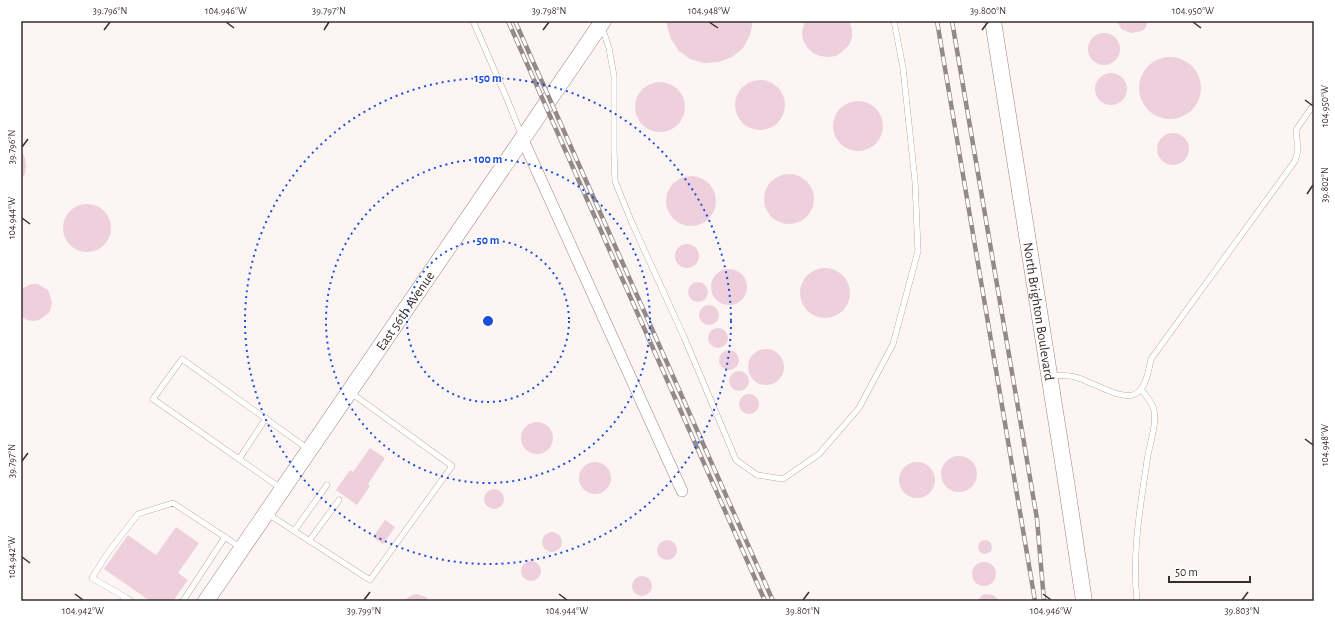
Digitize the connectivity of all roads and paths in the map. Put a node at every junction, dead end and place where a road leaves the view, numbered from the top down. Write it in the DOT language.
graph roads {
  1 [pos="473,21"];
  2 [pos="894,21"];
  3 [pos="993,21"];
  4 [pos="602,23"];
  5 [pos="1314,104"];
  6 [pos="523,140"];
  7 [pos="1050,375"];
  8 [pos="1141,389"];
  9 [pos="350,392"];
  10 [pos="266,418"];
  11 [pos="310,450"];
  12 [pos="239,459"];
  13 [pos="327,485"];
  14 [pos="283,489"];
  15 [pos="682,491"];
  16 [pos="339,500"];
  17 [pos="266,513"];
  18 [pos="294,531"];
  19 [pos="225,537"];
  20 [pos="309,541"];
  21 [pos="242,549"];
  22 [pos="123,599"];
  23 [pos="131,601"];
  24 [pos="183,601"];
  25 [pos="208,601"];
  26 [pos="1084,601"];
  27 [pos="1137,601"];
  1 -- 6 [label="lane"];
  2 -- 4 [label="lane"];
  3 -- 7 [label="main road, North Brighton Boulevard"];
  4 -- 6 [label="main road, East 56th Avenue"];
  5 -- 8 [label="lane"];
  6 -- 9 [label="main road, East 56th Avenue"];
  6 -- 15 [label="street"];
  7 -- 8 [label="lane"];
  7 -- 26 [label="main road, North Brighton Boulevard"];
  8 -- 27 [label="lane"];
  9 -- 11 [label="main road, East 56th Avenue"];
  9 -- 20 [label="lane"];
  10 -- 11 [label="lane"];
  10 -- 12 [label="lane"];
  10 -- 12 [label="lane"];
  11 -- 14 [label="main road, East 56th Avenue"];
  12 -- 14 [label="lane"];
  13 -- 18 [label="lane"];
  14 -- 17 [label="main road, East 56th Avenue"];
  16 -- 20 [label="lane"];
  17 -- 18 [label="lane"];
  17 -- 21 [label="main road, East 56th Avenue"];
  18 -- 20 [label="lane"];
  19 -- 21 [label="lane"];
  19 -- 22 [label="lane"];
  19 -- 24 [label="lane"];
  21 -- 25 [label="main road, East 56th Avenue"];
  22 -- 23 [label="lane"];
}
